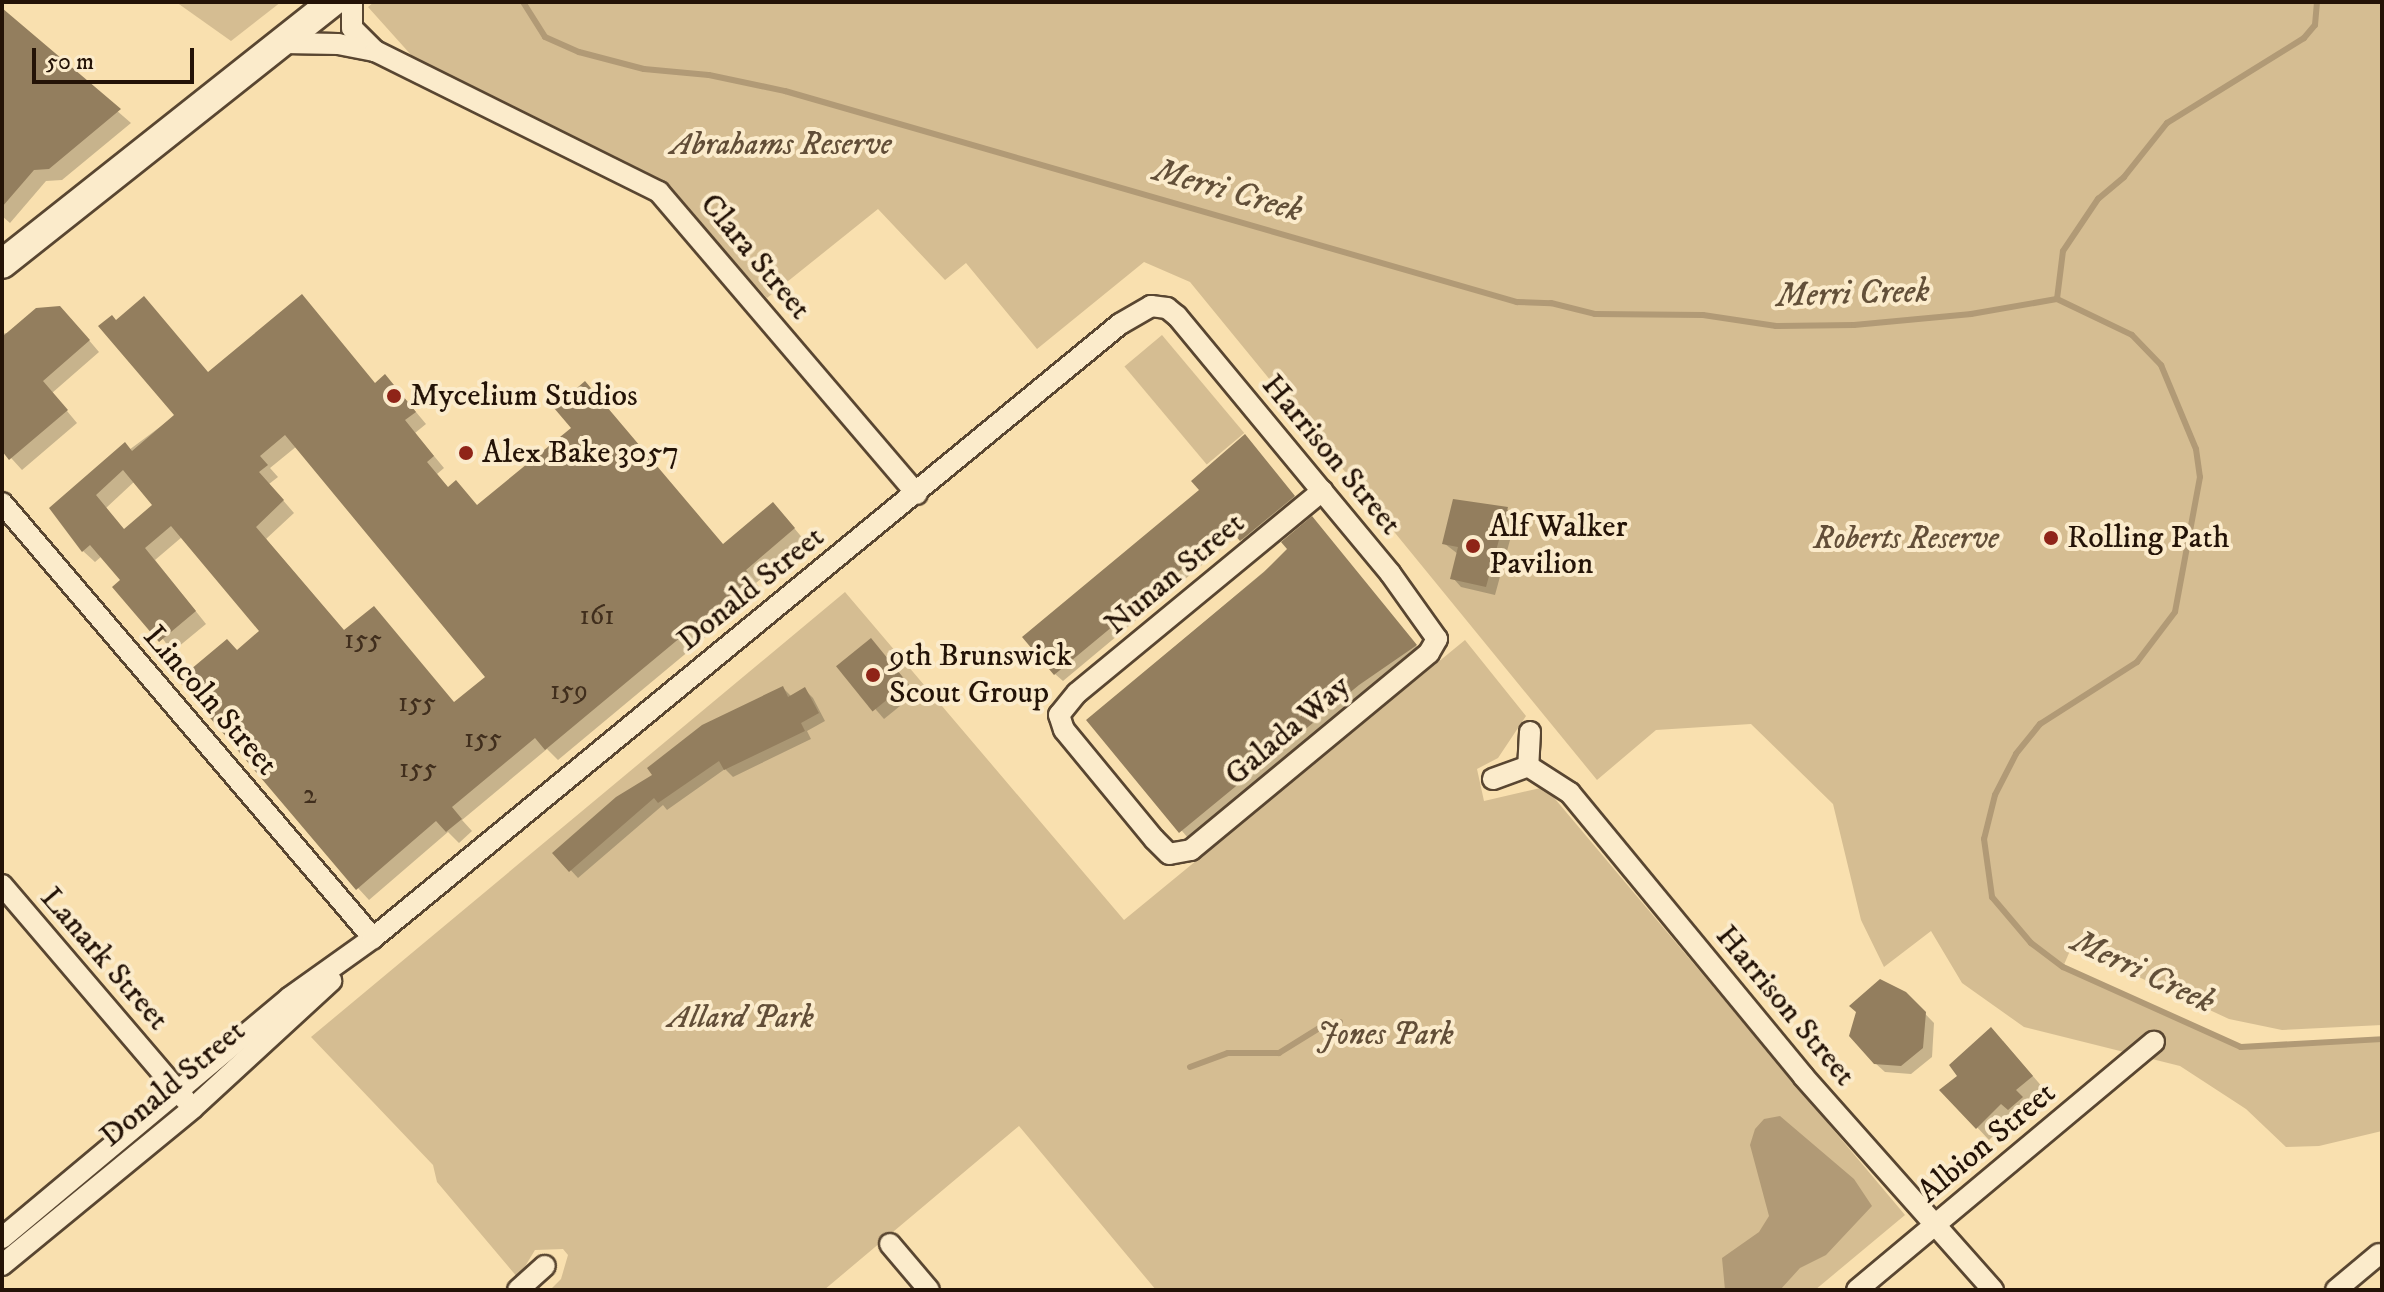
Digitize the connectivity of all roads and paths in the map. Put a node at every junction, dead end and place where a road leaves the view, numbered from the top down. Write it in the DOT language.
graph roads {
  1 [pos="333,2"];
  2 [pos="352,2"];
  3 [pos="284,43"];
  4 [pos="375,51"];
  5 [pos="2,264"];
  6 [pos="1173,312"];
  7 [pos="1322,491"];
  8 [pos="917,494"];
  9 [pos="2,503"];
  10 [pos="1437,639"];
  11 [pos="1530,732"];
  12 [pos="1528,766"];
  13 [pos="1493,779"];
  14 [pos="1169,854"];
  15 [pos="2,885"];
  16 [pos="373,938"];
  17 [pos="2154,1042"];
  18 [pos="178,1091"];
  19 [pos="193,1108"];
  20 [pos="1936,1225"];
  21 [pos="2,1238"];
  22 [pos="890,1244"];
  23 [pos="2379,1254"];
  24 [pos="2,1265"];
  25 [pos="545,1266"];
  26 [pos="518,1290"];
  27 [pos="929,1290"];
  28 [pos="1857,1290"];
  29 [pos="1993,1290"];
  30 [pos="2336,1290"];
  1 -- 3 [label="main road"];
  2 -- 4 [label="street, Clara Street"];
  3 -- 4 [label="street, Clara Street"];
  3 -- 5 [label="main road"];
  4 -- 8 [label="street, Clara Street"];
  6 -- 7 [label="street, Harrison Street"];
  6 -- 8 [label="street, Donald Street"];
  7 -- 10 [label="street, Harrison Street"];
  7 -- 14 [label="street, Nunan Street"];
  8 -- 16 [label="street, Donald Street"];
  9 -- 16 [label="street, Lincoln Street"];
  10 -- 14 [label="street, Galada Way"];
  11 -- 12 [label="street"];
  12 -- 13 [label="street"];
  12 -- 20 [label="street, Harrison Street"];
  15 -- 18 [label="street, Lanark Street"];
  16 -- 18 [label="street, Donald Street"];
  16 -- 19 [label="street, Donald Street"];
  17 -- 20 [label="street, Albion Street"];
  18 -- 19 [label="street, Lanark Street"];
  18 -- 21 [label="street, Donald Street"];
  19 -- 24 [label="street, Donald Street"];
  20 -- 28 [label="street, Albion Street"];
  20 -- 29 [label="street, Harrison Street"];
  22 -- 27 [label="street"];
  23 -- 30 [label="street"];
  25 -- 26 [label="street"];
}
